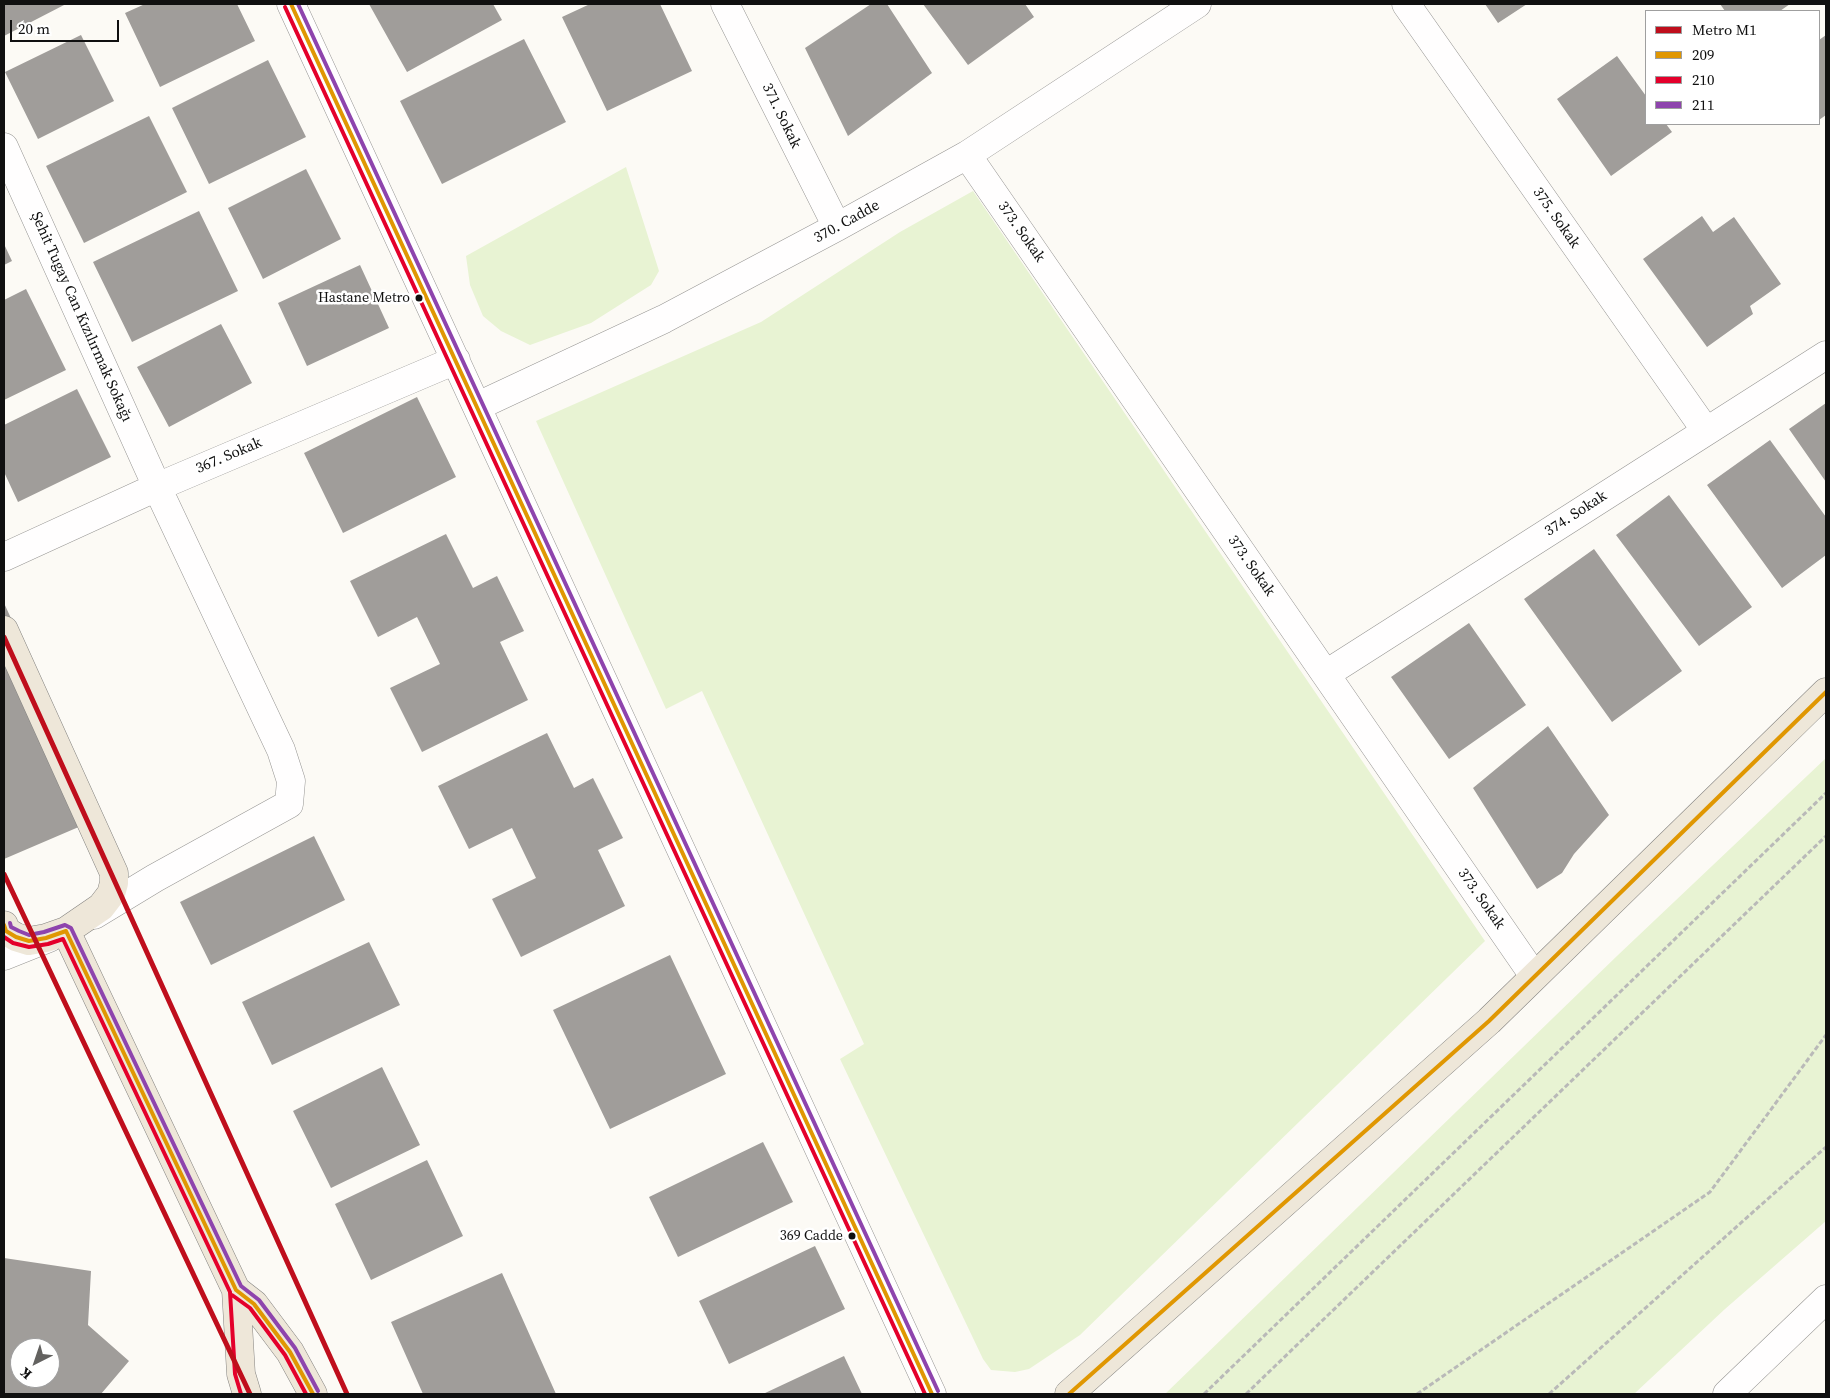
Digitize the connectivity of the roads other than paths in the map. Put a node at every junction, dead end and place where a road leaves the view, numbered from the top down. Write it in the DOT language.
graph roads {
  1 [pos="291,4"];
  2 [pos="726,4"];
  3 [pos="1197,4"];
  4 [pos="1406,4"];
  5 [pos="4,147"];
  6 [pos="967,155"];
  7 [pos="837,228"];
  8 [pos="1826,355"];
  9 [pos="456,360"];
  10 [pos="478,406"];
  11 [pos="1706,431"];
  12 [pos="157,487"];
  13 [pos="4,557"];
  14 [pos="4,630"];
  15 [pos="1326,674"];
  16 [pos="1826,692"];
  17 [pos="4,925"];
  18 [pos="66,931"];
  19 [pos="4,956"];
  20 [pos="1534,976"];
  21 [pos="236,1290"];
  22 [pos="1826,1299"];
  23 [pos="247,1394"];
  24 [pos="312,1394"];
  25 [pos="932,1394"];
  26 [pos="1069,1394"];
  27 [pos="1727,1394"];
  1 -- 9 [label="street"];
  2 -- 7 [label="street, 371. Sokak"];
  3 -- 6 [label="street, 370. Cadde"];
  4 -- 11 [label="street, 375. Sokak"];
  5 -- 12 [label="street, Şehit Tugay Can Kızılırmak Sokağı"];
  6 -- 7 [label="street, 370. Cadde"];
  6 -- 15 [label="street, 373. Sokak"];
  7 -- 10 [label="street, 370. Cadde"];
  8 -- 11 [label="street, 374. Sokak"];
  9 -- 10 [label="street"];
  9 -- 12 [label="street, 367. Sokak"];
  10 -- 25 [label="street"];
  11 -- 15 [label="street, 374. Sokak"];
  12 -- 13 [label="street, 367. Sokak"];
  12 -- 18 [label="street, Şehit Tugay Can Kızılırmak Sokağı"];
  14 -- 18 [label="main road"];
  15 -- 20 [label="street, 373. Sokak"];
  16 -- 20 [label="main road"];
  17 -- 18 [label="main road"];
  18 -- 19 [label="street"];
  18 -- 21 [label="main road"];
  20 -- 26 [label="main road"];
  21 -- 23 [label="main road"];
  21 -- 24 [label="main road"];
  22 -- 27 [label="street"];
}
